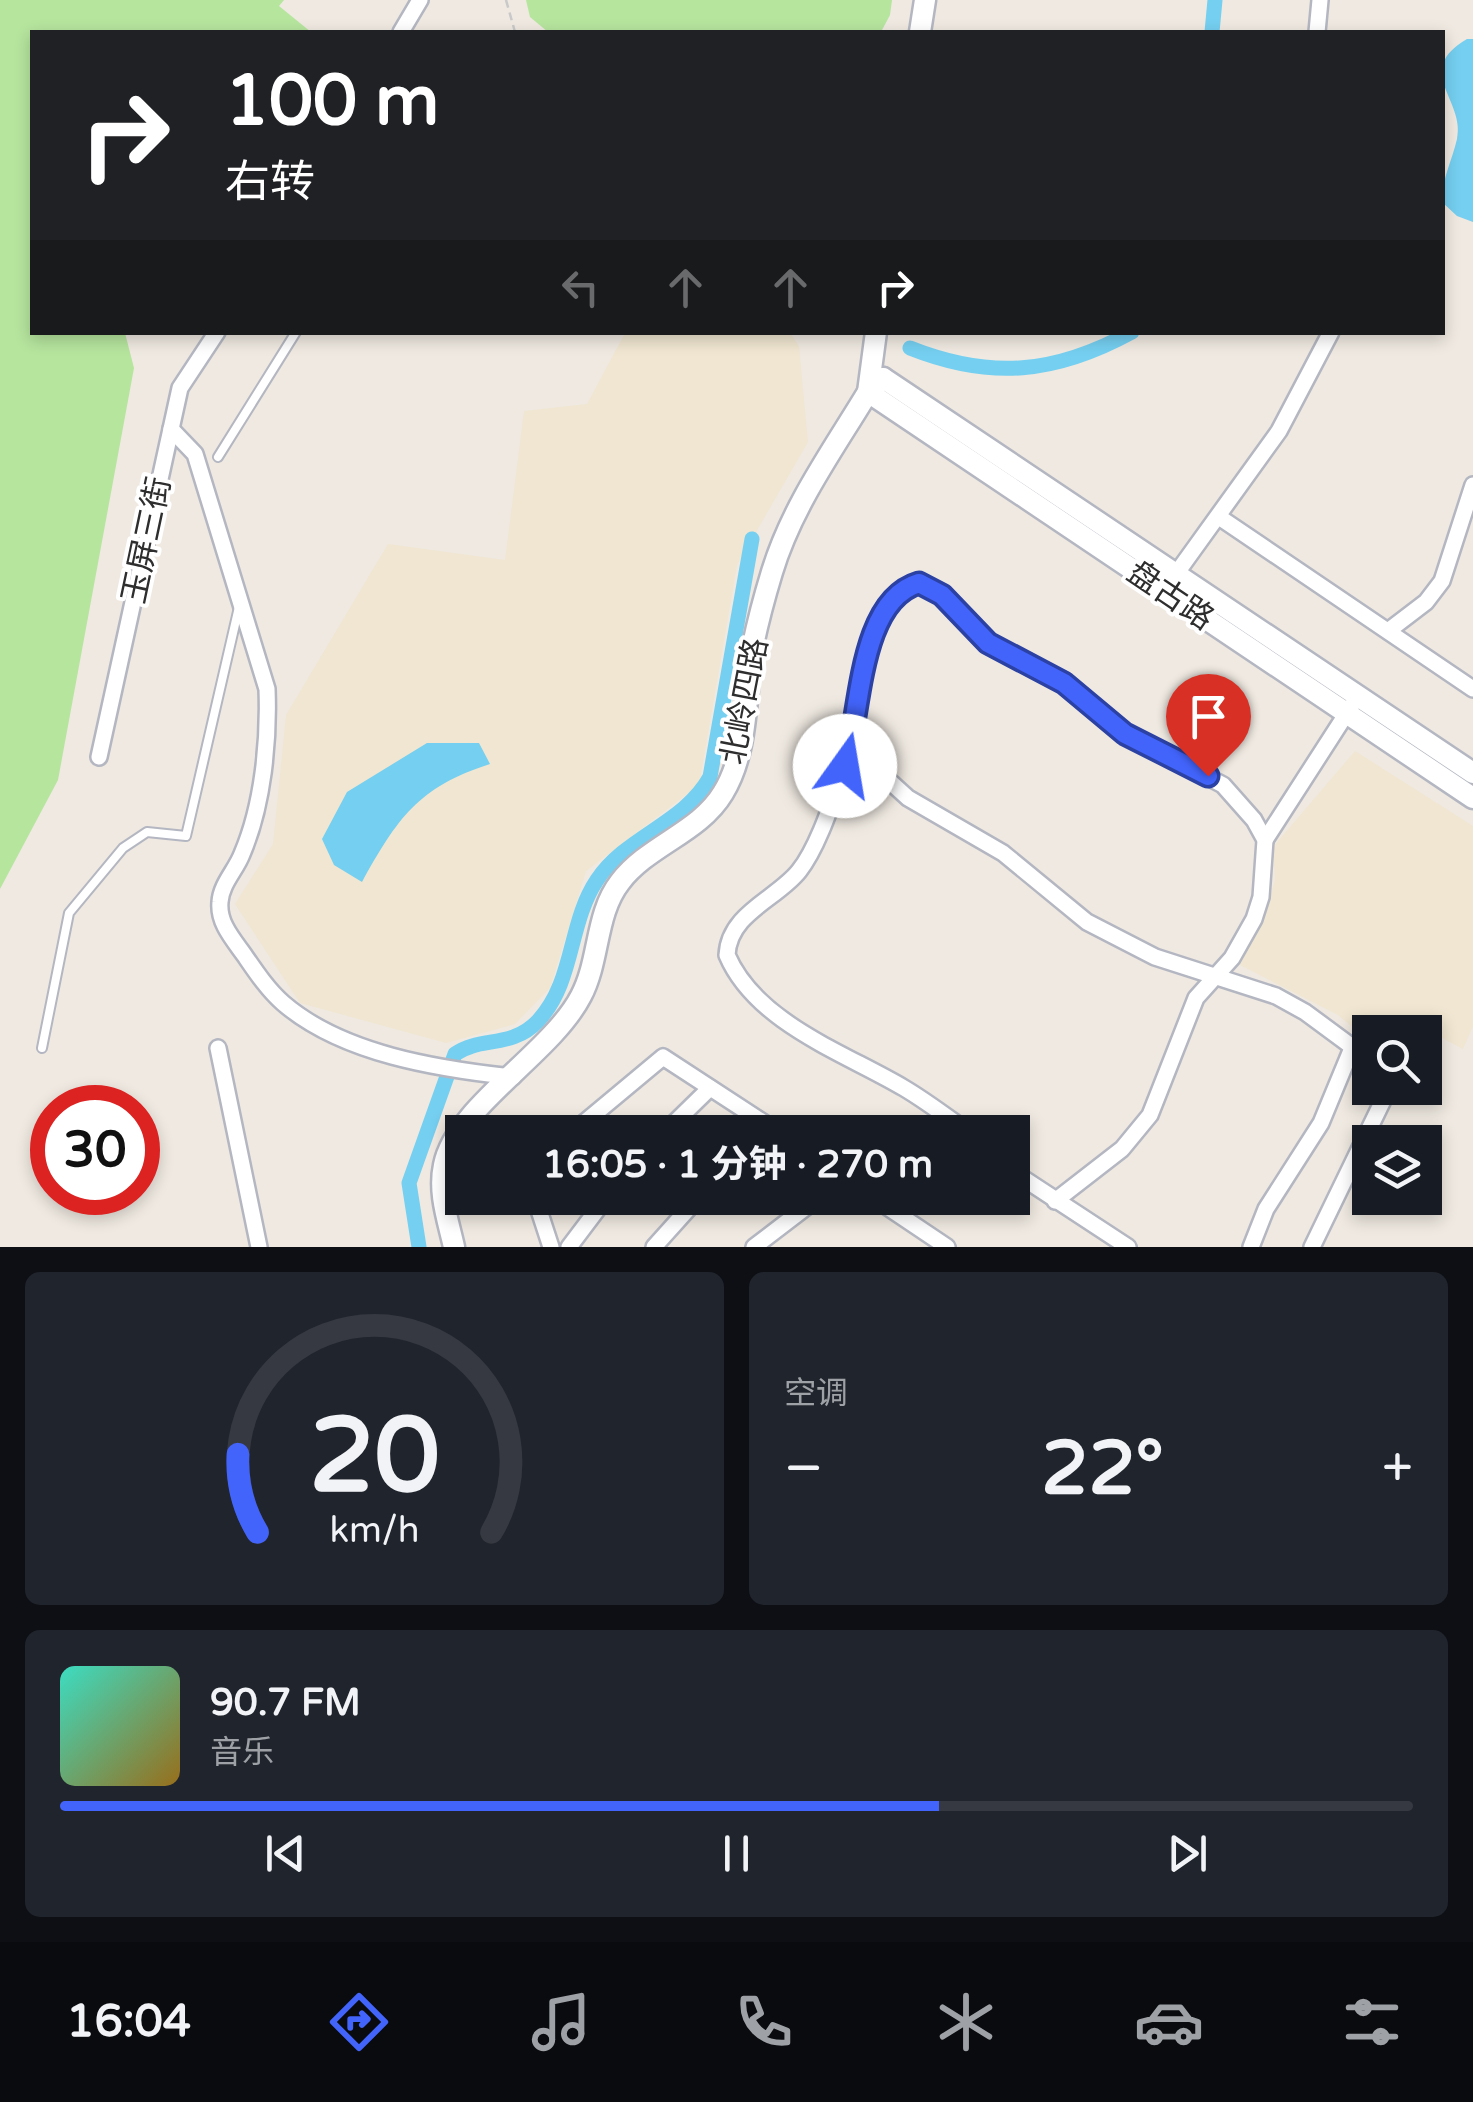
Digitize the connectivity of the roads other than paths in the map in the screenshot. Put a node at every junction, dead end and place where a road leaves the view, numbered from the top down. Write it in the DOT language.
graph roads {
  1 [pos="420,0"];
  2 [pos="925,0"];
  3 [pos="937,0"];
  4 [pos="1320,0"];
  5 [pos="402,30"];
  6 [pos="920,30"];
  7 [pos="933,30"];
  8 [pos="1316,30"];
  9 [pos="214,335"];
  10 [pos="294,335"];
  11 [pos="876,335"];
  12 [pos="889,335"];
  13 [pos="1328,335"];
  14 [pos="876,385"];
  15 [pos="171,429"];
  16 [pos="218,457"];
  17 [pos="1473,485"];
  18 [pos="1219,517"];
  19 [pos="1094,531"];
  20 [pos="1176,574"];
  21 [pos="241,596"];
  22 [pos="1388,631"];
  23 [pos="1473,690"];
  24 [pos="1352,704"];
  25 [pos="851,746"];
  26 [pos="99,757"];
  27 [pos="1473,773"];
  28 [pos="1473,798"];
  29 [pos="1265,840"];
  30 [pos="1212,978"];
  31 [pos="42,1048"];
  32 [pos="218,1048"];
  33 [pos="1352,1048"];
  34 [pos="513,1077"];
  35 [pos="710,1088"];
  36 [pos="1381,1105"];
  37 [pos="593,1115"];
  38 [pos="682,1115"];
  39 [pos="747,1115"];
  40 [pos="943,1115"];
  41 [pos="1030,1183"];
  42 [pos="1055,1202"];
  43 [pos="541,1215"];
  44 [pos="593,1215"];
  45 [pos="683,1215"];
  46 [pos="796,1215"];
  47 [pos="899,1215"];
  48 [pos="259,1247"];
  49 [pos="454,1247"];
  50 [pos="552,1247"];
  51 [pos="568,1247"];
  52 [pos="654,1247"];
  53 [pos="754,1247"];
  54 [pos="947,1247"];
  55 [pos="1128,1247"];
  56 [pos="1251,1247"];
  57 [pos="1312,1247"];
  1 -- 5 [label="street"];
  2 -- 6 [label="street"];
  3 -- 7 [label="street"];
  4 -- 8 [label="street"];
  9 -- 15 [label="street, 玉屏三街"];
  10 -- 16 [label="lane"];
  11 -- 14 [label="street"];
  12 -- 14 [label="street"];
  13 -- 18 [label="street"];
  14 -- 19 [label="street, 盘古路"];
  14 -- 34 [label="street, 北岭四路"];
  15 -- 21 [label="street"];
  15 -- 26 [label="street, 玉屏三街"];
  17 -- 22 [label="street"];
  18 -- 20 [label="street"];
  18 -- 22 [label="street"];
  19 -- 20 [label="street, 盘古路"];
  19 -- 24 [label="street, 盘古路"];
  20 -- 24 [label="street, 盘古路"];
  21 -- 31 [label="lane"];
  21 -- 34 [label="street"];
  22 -- 23 [label="street"];
  24 -- 27 [label="street, 盘古路"];
  24 -- 28 [label="street, 盘古路"];
  24 -- 29 [label="street"];
  25 -- 29 [label="street"];
  25 -- 30 [label="street"];
  25 -- 40 [label="street"];
  29 -- 30 [label="street"];
  30 -- 33 [label="street"];
  30 -- 42 [label="street"];
  32 -- 48 [label="street"];
  33 -- 56 [label="street"];
  34 -- 49 [label="street, 北岭四路"];
  35 -- 37 [label="street"];
  35 -- 38 [label="street"];
  35 -- 39 [label="street"];
  36 -- 57 [label="street"];
  41 -- 42 [label="street"];
  42 -- 55 [label="street"];
  43 -- 50 [label="street"];
  44 -- 51 [label="street"];
  45 -- 52 [label="street"];
  46 -- 53 [label="street"];
  47 -- 54 [label="street"];
}
